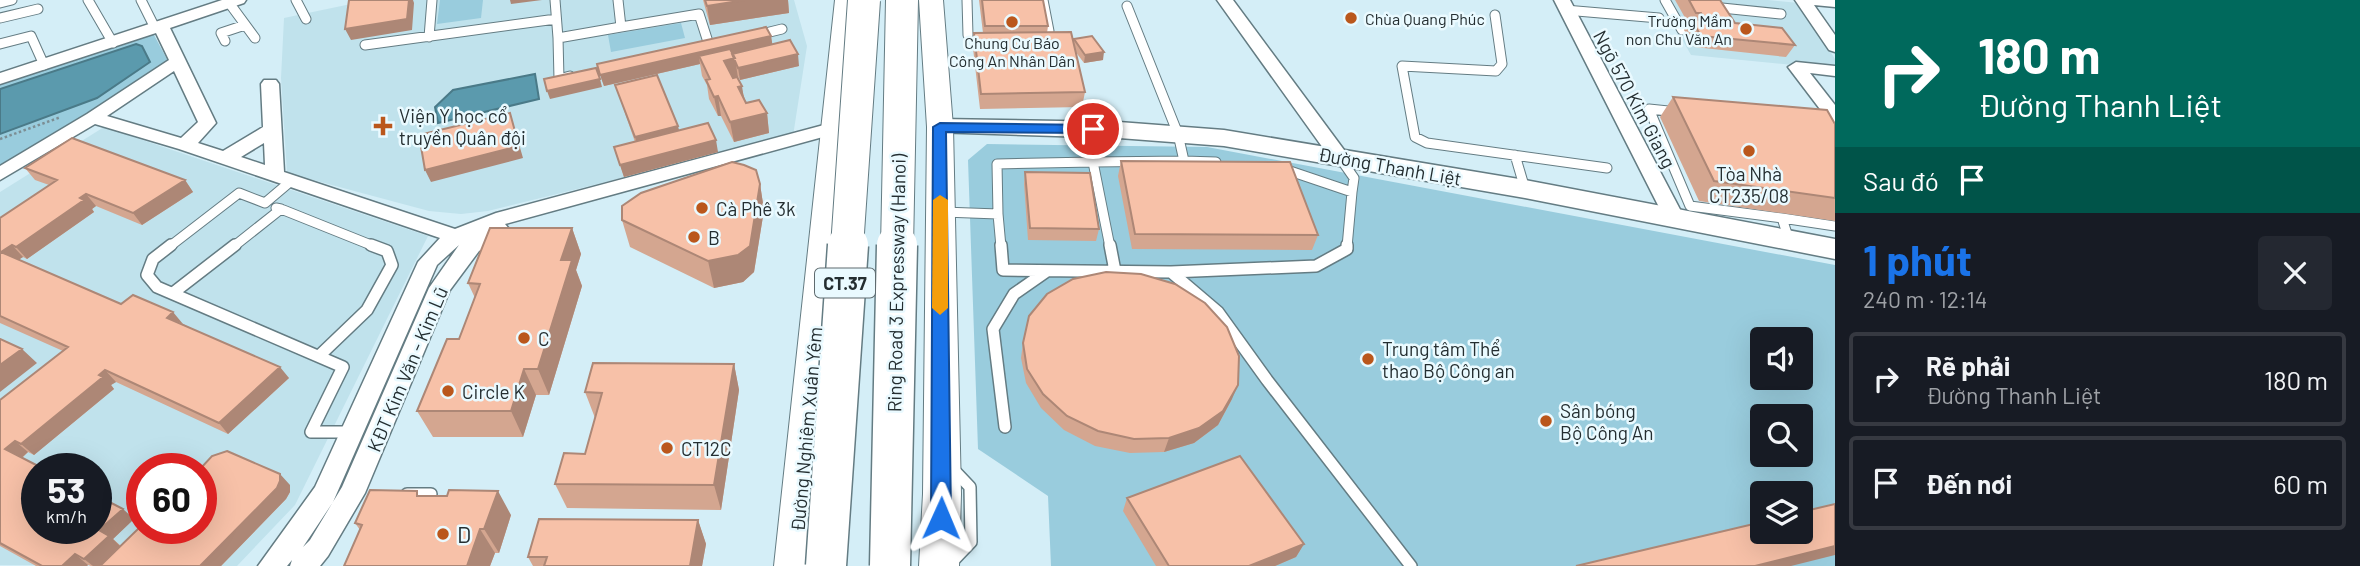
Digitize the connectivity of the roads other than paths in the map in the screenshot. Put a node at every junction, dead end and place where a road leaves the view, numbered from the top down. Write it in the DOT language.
graph roads {
  1 [pos="12,0"];
  2 [pos="88,0"];
  3 [pos="141,0"];
  4 [pos="296,0"];
  5 [pos="432,0"];
  6 [pos="555,0"];
  7 [pos="618,0"];
  8 [pos="847,0"];
  9 [pos="864,0"];
  10 [pos="902,0"];
  11 [pos="931,0"];
  12 [pos="967,0"];
  13 [pos="1044,0"];
  14 [pos="1225,0"];
  15 [pos="1665,0"];
  16 [pos="1819,1"];
  17 [pos="0,3"];
  18 [pos="225,3"];
  19 [pos="1720,4"];
  20 [pos="1563,5"];
  21 [pos="1127,6"];
  22 [pos="38,9"];
  23 [pos="1781,14"];
  24 [pos="1495,15"];
  25 [pos="0,18"];
  26 [pos="1659,18"];
  27 [pos="306,19"];
  28 [pos="556,19"];
  29 [pos="1730,20"];
  30 [pos="246,25"];
  31 [pos="158,27"];
  32 [pos="621,27"];
  33 [pos="782,29"];
  34 [pos="1682,30"];
  35 [pos="1049,31"];
  36 [pos="968,35"];
  37 [pos="429,37"];
  38 [pos="746,37"];
  39 [pos="255,38"];
  40 [pos="558,38"];
  41 [pos="225,41"];
  42 [pos="722,42"];
  43 [pos="113,43"];
  44 [pos="0,44"];
  45 [pos="709,45"];
  46 [pos="365,46"];
  47 [pos="1835,47"];
  48 [pos="697,48"];
  49 [pos="178,61"];
  50 [pos="44,65"];
  51 [pos="1835,71"];
  52 [pos="584,73"];
  53 [pos="0,79"];
  54 [pos="270,84"];
  55 [pos="1687,113"];
  56 [pos="1835,117"];
  57 [pos="93,118"];
  58 [pos="940,127"];
  59 [pos="273,128"];
  60 [pos="1178,134"];
  61 [pos="834,135"];
  62 [pos="185,145"];
  63 [pos="1514,155"];
  64 [pos="226,158"];
  65 [pos="1340,158"];
  66 [pos="1184,161"];
  67 [pos="1093,162"];
  68 [pos="1223,163"];
  69 [pos="1275,166"];
  70 [pos="1607,168"];
  71 [pos="0,174"];
  72 [pos="283,178"];
  73 [pos="1525,189"];
  74 [pos="1352,192"];
  75 [pos="265,203"];
  76 [pos="281,209"];
  77 [pos="940,212"];
  78 [pos="998,214"];
  79 [pos="1674,217"];
  80 [pos="1835,226"];
  81 [pos="1786,229"];
  82 [pos="465,239"];
  83 [pos="1835,249"];
  84 [pos="1047,270"];
  85 [pos="1115,271"];
  86 [pos="1171,272"];
  87 [pos="173,293"];
  88 [pos="319,356"];
  89 [pos="1005,427"];
  90 [pos="352,432"];
  91 [pos="942,457"];
  92 [pos="341,458"];
  93 [pos="368,459"];
  94 [pos="396,494"];
  95 [pos="431,494"];
  96 [pos="271,566"];
  97 [pos="303,566"];
  98 [pos="794,566"];
  99 [pos="825,566"];
  100 [pos="890,566"];
  101 [pos="940,566"];
  102 [pos="948,566"];
  103 [pos="1411,566"];
  1 -- 17 [label="lane"];
  2 -- 43 [label="lane"];
  3 -- 31 [label="lane"];
  4 -- 27 [label="lane"];
  5 -- 37 [label="lane"];
  6 -- 28 [label="lane"];
  7 -- 32 [label="lane"];
  8 -- 61 [label="main road, Đường Nghiêm Xuân Yêm"];
  9 -- 99 [label="highway, CT.37, bridge"];
  10 -- 100 [label="highway, Ring Road 3 Expressway (Hanoi) / CT.37, bridge"];
  11 -- 58 [label="main road"];
  12 -- 36 [label="lane"];
  13 -- 35 [label="lane"];
  14 -- 65 [label="street"];
  15 -- 34 [label="lane"];
  16 -- 47 [label="street"];
  18 -- 30 [label="lane"];
  18 -- 31 [label="street"];
  19 -- 23 [label="lane"];
  19 -- 29 [label="lane"];
  20 -- 26 [label="lane"];
  20 -- 79 [label="street, Ngõ 570 Kim Giang"];
  21 -- 60 [label="lane"];
  22 -- 25 [label="lane"];
  24 -- 63 [label="lane"];
  28 -- 37 [label="lane"];
  28 -- 40 [label="lane"];
  30 -- 39 [label="lane"];
  30 -- 41 [label="lane"];
  31 -- 43 [label="street"];
  31 -- 49 [label="street"];
  32 -- 40 [label="lane"];
  32 -- 45 [label="lane"];
  33 -- 38 [label="lane"];
  37 -- 46 [label="lane"];
  40 -- 52 [label="lane"];
  42 -- 45 [label="lane"];
  43 -- 50 [label="street"];
  44 -- 50 [label="lane"];
  45 -- 48 [label="lane"];
  49 -- 57 [label="street"];
  49 -- 62 [label="street"];
  50 -- 53 [label="street"];
  51 -- 56 [label="street"];
  54 -- 59 [label="street"];
  55 -- 81 [label="lane"];
  57 -- 62 [label="street"];
  57 -- 71 [label="street"];
  58 -- 60 [label="street, Đường Thanh Liệt"];
  58 -- 77 [label="main road"];
  59 -- 64 [label="street"];
  59 -- 72 [label="street"];
  60 -- 65 [label="street, Đường Thanh Liệt"];
  60 -- 66 [label="lane"];
  61 -- 82 [label="street, KĐT Kim Văn - Kim Lũ"];
  61 -- 98 [label="main road, Đường Nghiêm Xuân Yêm"];
  62 -- 64 [label="street"];
  63 -- 70 [label="lane"];
  63 -- 73 [label="lane"];
  64 -- 72 [label="street"];
  65 -- 73 [label="street, Đường Thanh Liệt"];
  65 -- 74 [label="lane"];
  66 -- 67 [label="lane"];
  66 -- 68 [label="lane"];
  67 -- 78 [label="lane"];
  67 -- 85 [label="lane"];
  69 -- 74 [label="lane"];
  72 -- 75 [label="lane"];
  72 -- 82 [label="street"];
  73 -- 79 [label="street, Đường Thanh Liệt"];
  74 -- 86 [label="lane"];
  75 -- 76 [label="lane"];
  75 -- 87 [label="lane"];
  76 -- 87 [label="lane"];
  76 -- 88 [label="lane"];
  77 -- 78 [label="lane"];
  77 -- 91 [label="main road"];
  78 -- 84 [label="lane"];
  79 -- 81 [label="street, Đường Thanh Liệt"];
  80 -- 81 [label="lane"];
  81 -- 83 [label="street, Đường Thanh Liệt"];
  82 -- 90 [label="street, KĐT Kim Văn - Kim Lũ"];
  82 -- 93 [label="street, KĐT Kim Văn - Kim Lũ"];
  84 -- 85 [label="lane"];
  84 -- 89 [label="lane"];
  85 -- 86 [label="lane"];
  86 -- 103 [label="lane"];
  87 -- 88 [label="lane"];
  88 -- 90 [label="lane"];
  90 -- 92 [label="street, KĐT Kim Văn - Kim Lũ"];
  91 -- 101 [label="main road"];
  91 -- 102 [label="lane"];
  92 -- 93 [label="street"];
  92 -- 96 [label="street, KĐT Kim Văn - Kim Lũ"];
  93 -- 97 [label="street, KĐT Kim Văn - Kim Lũ"];
  94 -- 95 [label="lane"];
}
